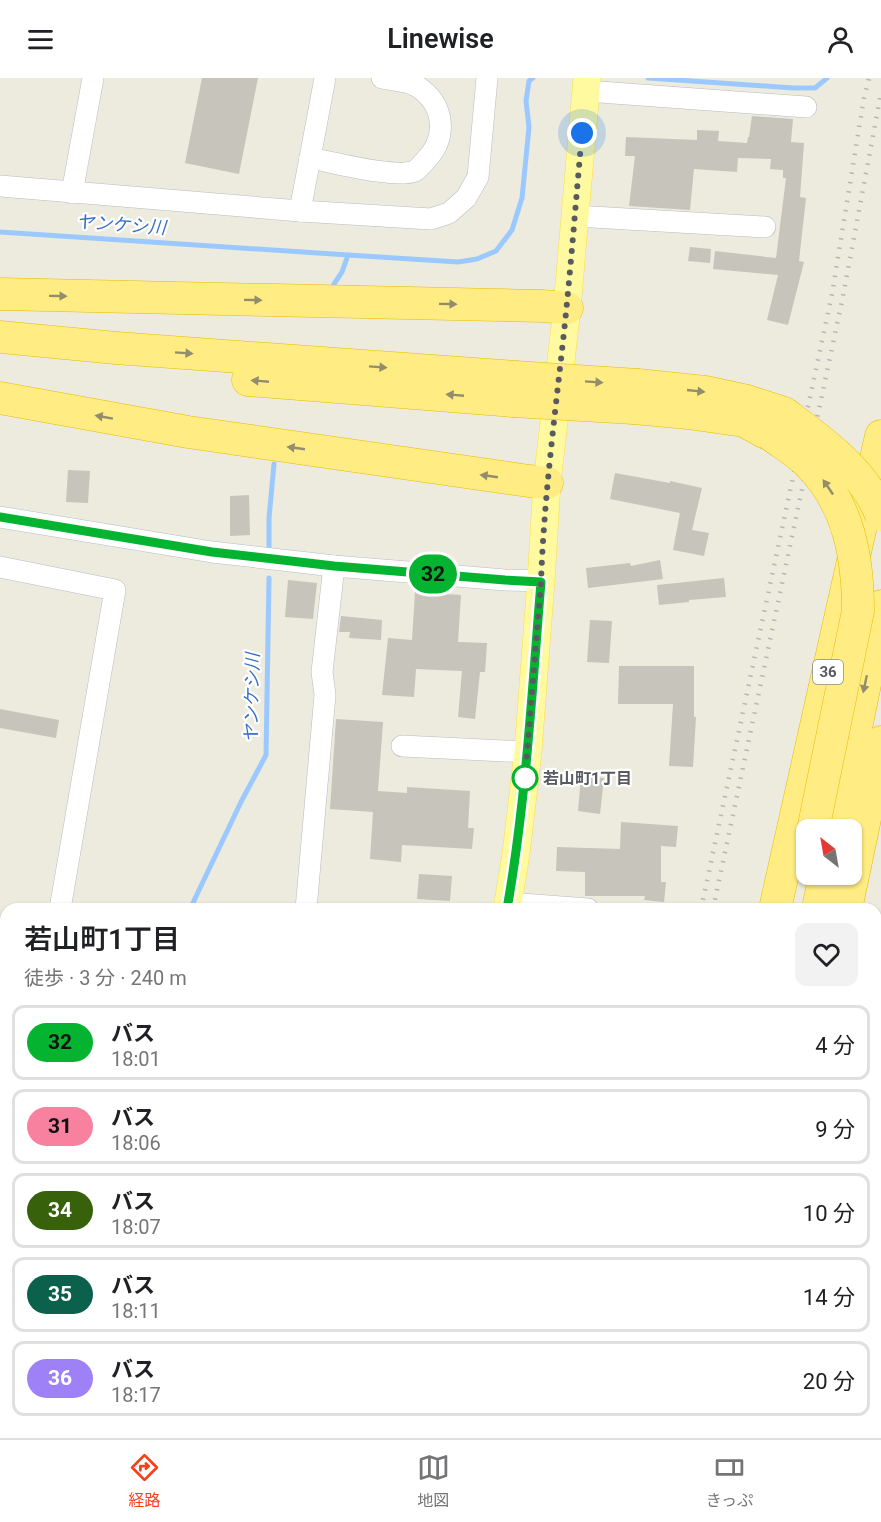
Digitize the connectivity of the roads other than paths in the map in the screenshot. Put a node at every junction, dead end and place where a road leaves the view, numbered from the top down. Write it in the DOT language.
graph roads {
  1 [pos="93,78"];
  2 [pos="325,78"];
  3 [pos="382,78"];
  4 [pos="488,78"];
  5 [pos="586,84"];
  6 [pos="806,107"];
  7 [pos="310,158"];
  8 [pos="0,186"];
  9 [pos="72,193"];
  10 [pos="300,211"];
  11 [pos="575,216"];
  12 [pos="765,227"];
  13 [pos="0,294"];
  14 [pos="567,308"];
  15 [pos="0,337"];
  16 [pos="0,357"];
  17 [pos="514,389"];
  18 [pos="0,398"];
  19 [pos="777,424"];
  20 [pos="881,436"];
  21 [pos="548,483"];
  22 [pos="881,515"];
  23 [pos="0,517"];
  24 [pos="334,566"];
  25 [pos="0,567"];
  26 [pos="541,582"];
  27 [pos="881,606"];
  28 [pos="881,742"];
  29 [pos="402,746"];
  30 [pos="528,752"];
  31 [pos="815,819"];
  32 [pos="837,819"];
  33 [pos="802,885"];
  34 [pos="823,885"];
  35 [pos="61,903"];
  36 [pos="307,903"];
  37 [pos="508,903"];
  38 [pos="776,903"];
  39 [pos="798,903"];
  40 [pos="819,903"];
  41 [pos="847,903"];
  1 -- 9 [label="street"];
  2 -- 7 [label="street"];
  3 -- 7 [label="street"];
  4 -- 10 [label="street"];
  5 -- 6 [label="street"];
  5 -- 11 [label="main road"];
  7 -- 10 [label="street"];
  8 -- 9 [label="street"];
  9 -- 10 [label="street"];
  11 -- 12 [label="street"];
  11 -- 14 [label="main road"];
  13 -- 14 [label="highway, one-way"];
  14 -- 21 [label="main road"];
  15 -- 17 [label="highway, one-way"];
  17 -- 16 [label="highway, one-way"];
  17 -- 19 [label="highway, bridge"];
  21 -- 18 [label="highway, one-way"];
  19 -- 22 [label="highway, bridge"];
  31 -- 19 [label="highway, one-way, bridge"];
  20 -- 38 [label="highway, 36"];
  21 -- 26 [label="main road"];
  23 -- 24 [label="street"];
  24 -- 26 [label="street"];
  24 -- 36 [label="street"];
  25 -- 35 [label="street"];
  26 -- 30 [label="main road"];
  27 -- 32 [label="highway, 36, one-way"];
  28 -- 41 [label="highway"];
  29 -- 30 [label="street"];
  30 -- 37 [label="main road"];
  33 -- 39 [label="highway"];
  34 -- 40 [label="highway"];
}
